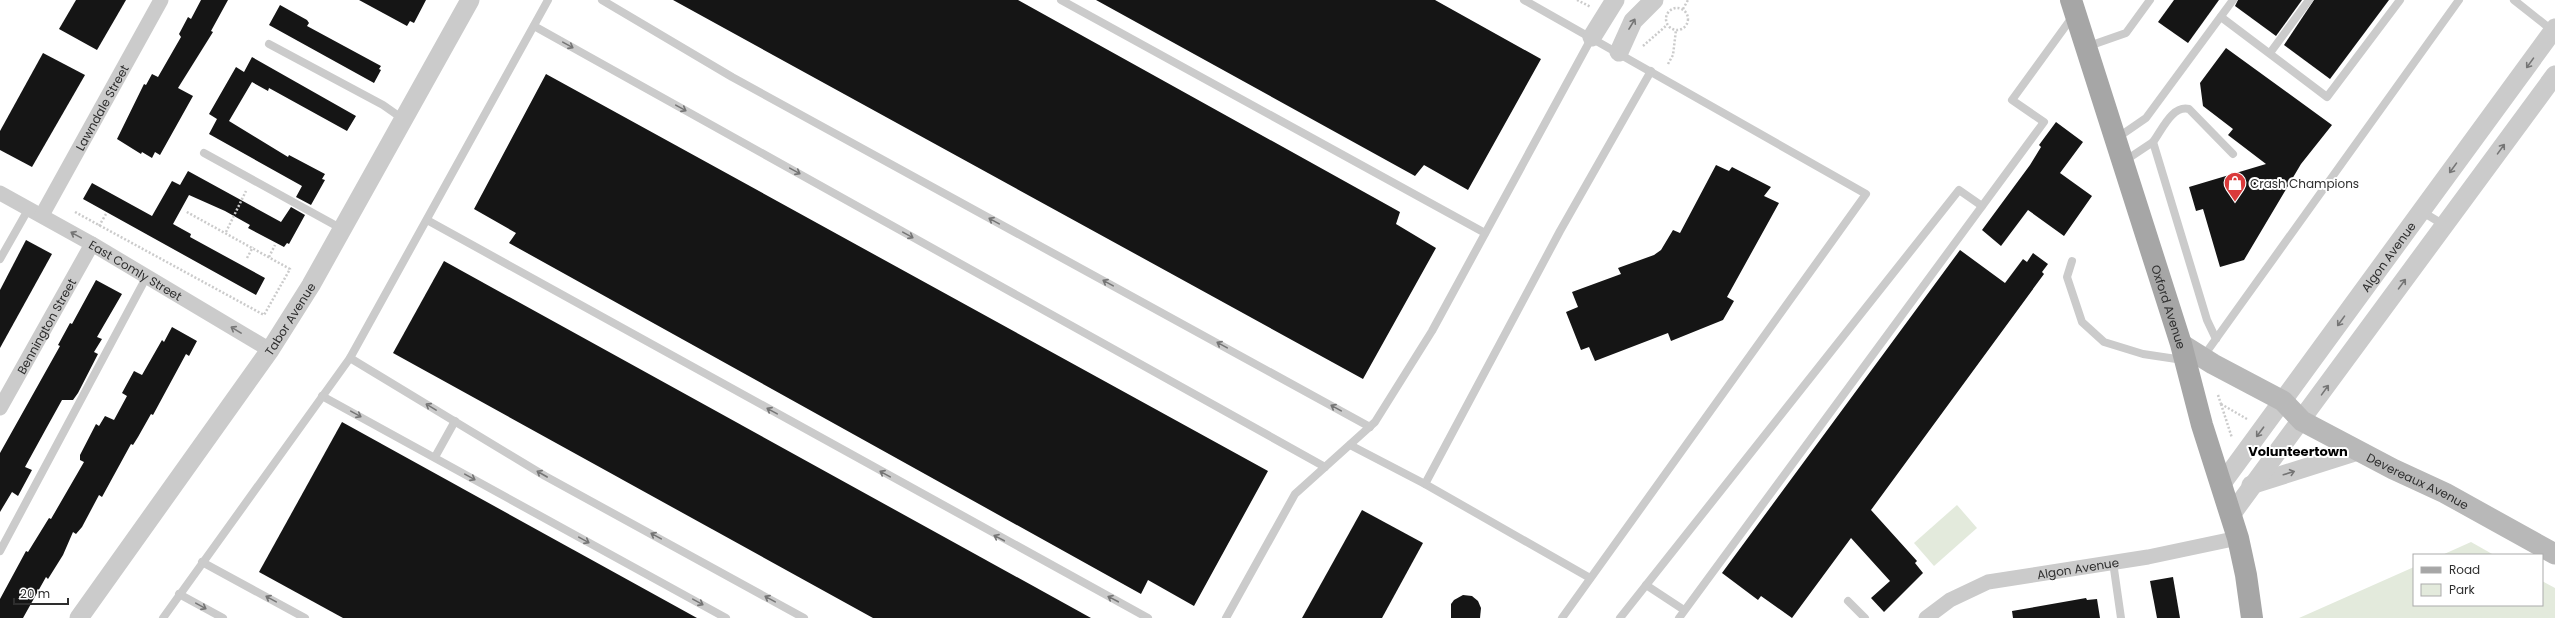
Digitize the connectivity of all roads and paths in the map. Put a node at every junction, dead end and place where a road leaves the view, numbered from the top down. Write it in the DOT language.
graph roads {
  1 [pos="161,0"];
  2 [pos="548,0"];
  3 [pos="602,0"];
  4 [pos="1061,0"];
  5 [pos="1524,0"];
  6 [pos="1577,0"];
  7 [pos="1615,0"];
  8 [pos="1654,0"];
  9 [pos="1688,0"];
  10 [pos="2150,0"];
  11 [pos="2233,0"];
  12 [pos="2309,0"];
  13 [pos="2400,0"];
  14 [pos="2459,0"];
  15 [pos="2514,0"];
  16 [pos="468,1"];
  17 [pos="2073,7"];
  18 [pos="1592,8"];
  19 [pos="1683,10"];
  20 [pos="2221,17"];
  21 [pos="534,26"];
  22 [pos="1667,26"];
  23 [pos="1676,30"];
  24 [pos="2554,31"];
  25 [pos="1592,37"];
  26 [pos="269,44"];
  27 [pos="1642,48"];
  28 [pos="2086,48"];
  29 [pos="1618,52"];
  30 [pos="2270,54"];
  31 [pos="1668,64"];
  32 [pos="1651,71"];
  33 [pos="2555,75"];
  34 [pos="403,119"];
  35 [pos="2115,140"];
  36 [pos="2153,142"];
  37 [pos="204,153"];
  38 [pos="2233,154"];
  39 [pos="2122,162"];
  40 [pos="252,180"];
  41 [pos="0,193"];
  42 [pos="1982,206"];
  43 [pos="185,211"];
  44 [pos="2421,211"];
  45 [pos="35,212"];
  46 [pos="75,212"];
  47 [pos="106,214"];
  48 [pos="427,220"];
  49 [pos="99,226"];
  50 [pos="2444,226"];
  51 [pos="342,229"];
  52 [pos="226,232"];
  53 [pos="1485,233"];
  54 [pos="92,244"];
  55 [pos="275,245"];
  56 [pos="253,248"];
  57 [pos="269,257"];
  58 [pos="247,258"];
  59 [pos="0,260"];
  60 [pos="2072,260"];
  61 [pos="147,276"];
  62 [pos="2216,339"];
  63 [pos="270,350"];
  64 [pos="2189,354"];
  65 [pos="350,358"];
  66 [pos="2218,395"];
  67 [pos="322,396"];
  68 [pos="2283,401"];
  69 [pos="2221,404"];
  70 [pos="2217,406"];
  71 [pos="0,408"];
  72 [pos="455,421"];
  73 [pos="2251,421"];
  74 [pos="2302,421"];
  75 [pos="1370,426"];
  76 [pos="2233,440"];
  77 [pos="1350,445"];
  78 [pos="2358,451"];
  79 [pos="435,457"];
  80 [pos="1325,467"];
  81 [pos="1425,484"];
  82 [pos="2220,485"];
  83 [pos="2251,485"];
  84 [pos="2231,515"];
  85 [pos="2238,538"];
  86 [pos="0,551"];
  87 [pos="2555,554"];
  88 [pos="202,562"];
  89 [pos="2113,562"];
  90 [pos="1590,578"];
  91 [pos="1646,585"];
  92 [pos="180,594"];
  93 [pos="1848,601"];
  94 [pos="1684,610"];
  95 [pos="79,618"];
  96 [pos="163,618"];
  97 [pos="223,618"];
  98 [pos="306,618"];
  99 [pos="726,618"];
  100 [pos="804,618"];
  101 [pos="1148,618"];
  102 [pos="1226,618"];
  103 [pos="1562,618"];
  104 [pos="1620,618"];
  105 [pos="1679,618"];
  106 [pos="1865,618"];
  107 [pos="1926,618"];
  108 [pos="2121,618"];
  109 [pos="2252,618"];
  1 -- 45 [label="street, Lawndale Street"];
  2 -- 21 [label="lane"];
  75 -- 3 [label="lane, one-way"];
  4 -- 53 [label="lane"];
  5 -- 25 [label="lane"];
  6 -- 18 [label="path"];
  7 -- 25 [label="street"];
  29 -- 8 [label="street, one-way"];
  9 -- 19 [label="path"];
  10 -- 28 [label="lane"];
  11 -- 20 [label="lane"];
  12 -- 30 [label="lane"];
  13 -- 30 [label="lane"];
  14 -- 62 [label="lane"];
  15 -- 24 [label="lane"];
  16 -- 34 [label="street, Tabor Avenue"];
  17 -- 28 [label="main road, Oxford Avenue"];
  17 -- 42 [label="lane"];
  19 -- 22 [label="path"];
  19 -- 23 [label="path"];
  20 -- 30 [label="lane"];
  20 -- 35 [label="lane"];
  21 -- 48 [label="lane"];
  21 -- 80 [label="lane, one-way"];
  22 -- 23 [label="path"];
  22 -- 27 [label="path"];
  23 -- 31 [label="path"];
  24 -- 44 [label="street, Algon Avenue, one-way"];
  25 -- 29 [label="lane"];
  25 -- 53 [label="lane"];
  26 -- 34 [label="lane"];
  28 -- 35 [label="main road, Oxford Avenue"];
  29 -- 32 [label="lane"];
  32 -- 81 [label="lane"];
  32 -- 90 [label="lane"];
  50 -- 33 [label="street, one-way"];
  34 -- 51 [label="street, Tabor Avenue"];
  35 -- 39 [label="main road, Oxford Avenue"];
  36 -- 38 [label="lane"];
  36 -- 39 [label="lane"];
  36 -- 62 [label="lane"];
  37 -- 40 [label="lane"];
  39 -- 64 [label="main road, Oxford Avenue"];
  40 -- 51 [label="lane"];
  40 -- 52 [label="path"];
  41 -- 45 [label="street, East Comly Street"];
  42 -- 91 [label="lane"];
  42 -- 94 [label="lane"];
  43 -- 52 [label="path"];
  44 -- 50 [label="lane"];
  44 -- 68 [label="street, Algon Avenue, one-way"];
  54 -- 45 [label="street, East Comly Street, one-way"];
  45 -- 59 [label="lane"];
  46 -- 49 [label="path"];
  47 -- 49 [label="path"];
  48 -- 65 [label="lane"];
  101 -- 48 [label="lane, one-way"];
  49 -- 57 [label="path"];
  74 -- 50 [label="street, one-way"];
  51 -- 63 [label="street, Tabor Avenue"];
  52 -- 56 [label="path"];
  53 -- 75 [label="lane"];
  54 -- 61 [label="street, East Comly Street"];
  54 -- 71 [label="street, Bennington Street"];
  55 -- 57 [label="path"];
  56 -- 57 [label="path"];
  56 -- 58 [label="path"];
  60 -- 64 [label="lane"];
  63 -- 61 [label="street, East Comly Street, one-way"];
  61 -- 86 [label="lane"];
  62 -- 64 [label="lane"];
  63 -- 95 [label="street, Tabor Avenue"];
  64 -- 68 [label="main road, Devereaux Avenue"];
  64 -- 82 [label="main road, Oxford Avenue"];
  65 -- 67 [label="lane"];
  72 -- 65 [label="lane, one-way"];
  66 -- 69 [label="path"];
  67 -- 79 [label="lane, one-way"];
  67 -- 88 [label="lane"];
  68 -- 74 [label="main road, Devereaux Avenue"];
  68 -- 82 [label="street, Algon Avenue, one-way"];
  69 -- 70 [label="path"];
  69 -- 73 [label="path"];
  69 -- 76 [label="path"];
  72 -- 79 [label="lane"];
  100 -- 72 [label="lane, one-way"];
  74 -- 78 [label="main road, Devereaux Avenue"];
  74 -- 83 [label="street"];
  75 -- 77 [label="lane"];
  77 -- 80 [label="lane"];
  77 -- 81 [label="lane"];
  83 -- 78 [label="street, one-way"];
  78 -- 87 [label="main road, Devereaux Avenue"];
  79 -- 99 [label="lane, one-way"];
  80 -- 102 [label="lane"];
  81 -- 90 [label="lane"];
  82 -- 84 [label="main road, Oxford Avenue"];
  83 -- 84 [label="street"];
  84 -- 85 [label="main road, Oxford Avenue"];
  85 -- 89 [label="street, Algon Avenue"];
  85 -- 109 [label="main road, Oxford Avenue"];
  88 -- 92 [label="lane"];
  98 -- 88 [label="lane, one-way"];
  89 -- 107 [label="street, Algon Avenue"];
  89 -- 108 [label="lane"];
  90 -- 103 [label="lane"];
  91 -- 94 [label="lane"];
  91 -- 104 [label="lane"];
  92 -- 96 [label="lane"];
  92 -- 97 [label="lane, one-way"];
  93 -- 106 [label="lane"];
  94 -- 105 [label="lane"];
}
